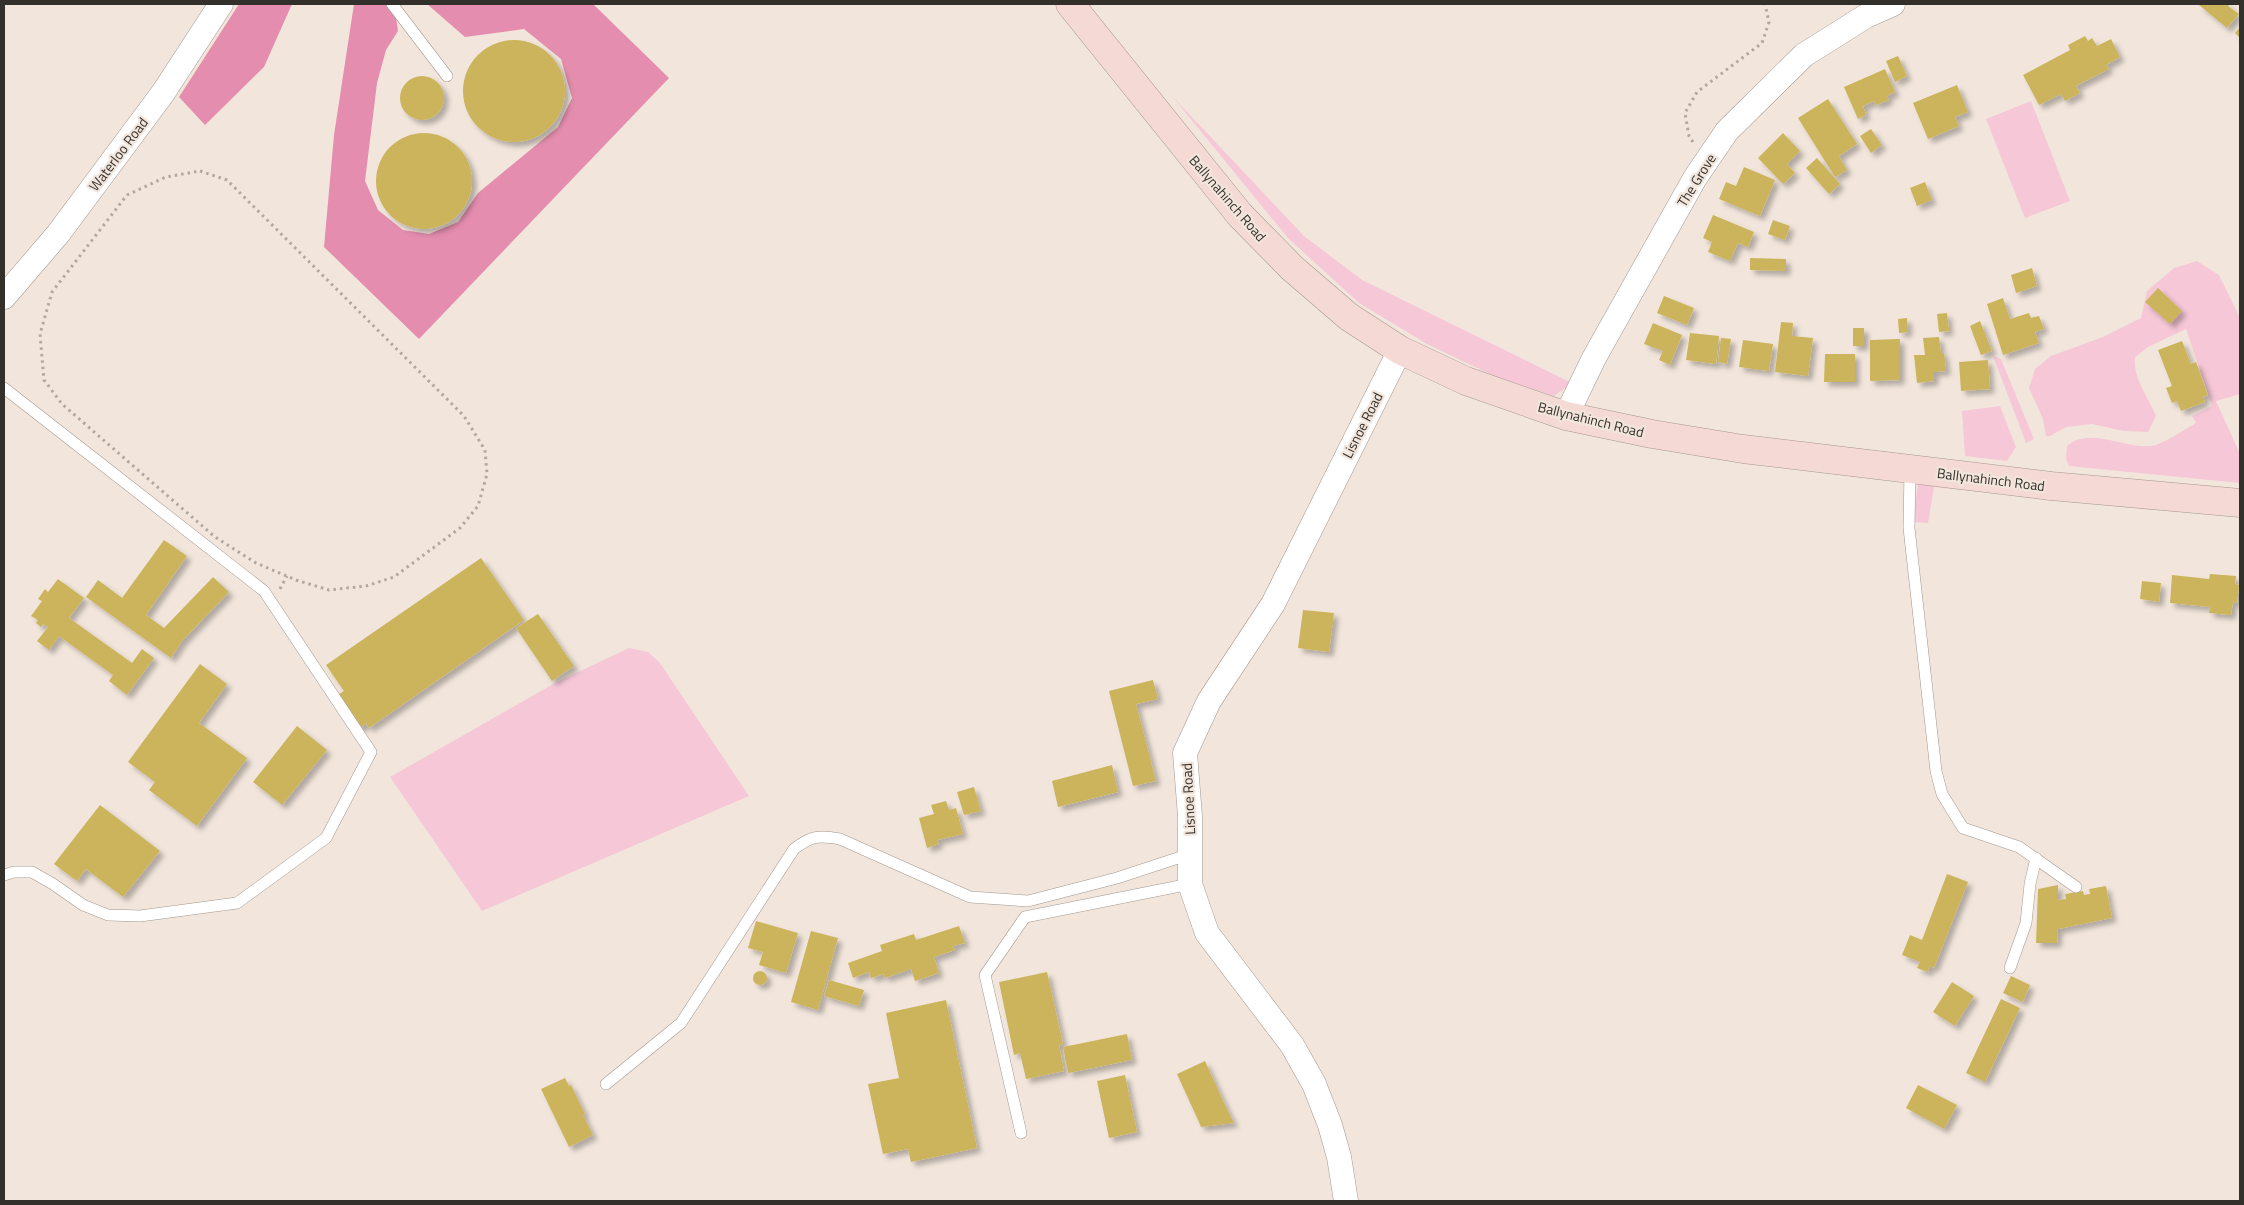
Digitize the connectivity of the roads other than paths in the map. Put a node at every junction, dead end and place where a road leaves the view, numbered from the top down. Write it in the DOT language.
graph roads {
  1 [pos="222,4"];
  2 [pos="392,4"];
  3 [pos="1070,4"];
  4 [pos="1893,4"];
  5 [pos="447,76"];
  6 [pos="4,298"];
  7 [pos="1400,350"];
  8 [pos="4,388"];
  9 [pos="1566,416"];
  10 [pos="1910,470"];
  11 [pos="2240,503"];
  12 [pos="1190,854"];
  13 [pos="2036,858"];
  14 [pos="4,875"];
  15 [pos="1190,884"];
  16 [pos="2076,887"];
  17 [pos="2010,968"];
  18 [pos="606,1084"];
  19 [pos="1021,1133"];
  20 [pos="1346,1201"];
  1 -- 6 [label="street, Waterloo Road"];
  2 -- 5 [label="lane"];
  3 -- 7 [label="street, Ballynahinch Road"];
  4 -- 9 [label="street, The Grove"];
  7 -- 9 [label="street, Ballynahinch Road"];
  7 -- 12 [label="street, Lisnoe Road"];
  8 -- 14 [label="lane"];
  9 -- 10 [label="street, Ballynahinch Road"];
  10 -- 11 [label="street, Ballynahinch Road"];
  10 -- 13 [label="lane"];
  12 -- 15 [label="street, Lisnoe Road"];
  12 -- 18 [label="lane"];
  13 -- 16 [label="lane"];
  13 -- 17 [label="lane"];
  15 -- 19 [label="lane"];
  15 -- 20 [label="street, Lisnoe Road"];
}
